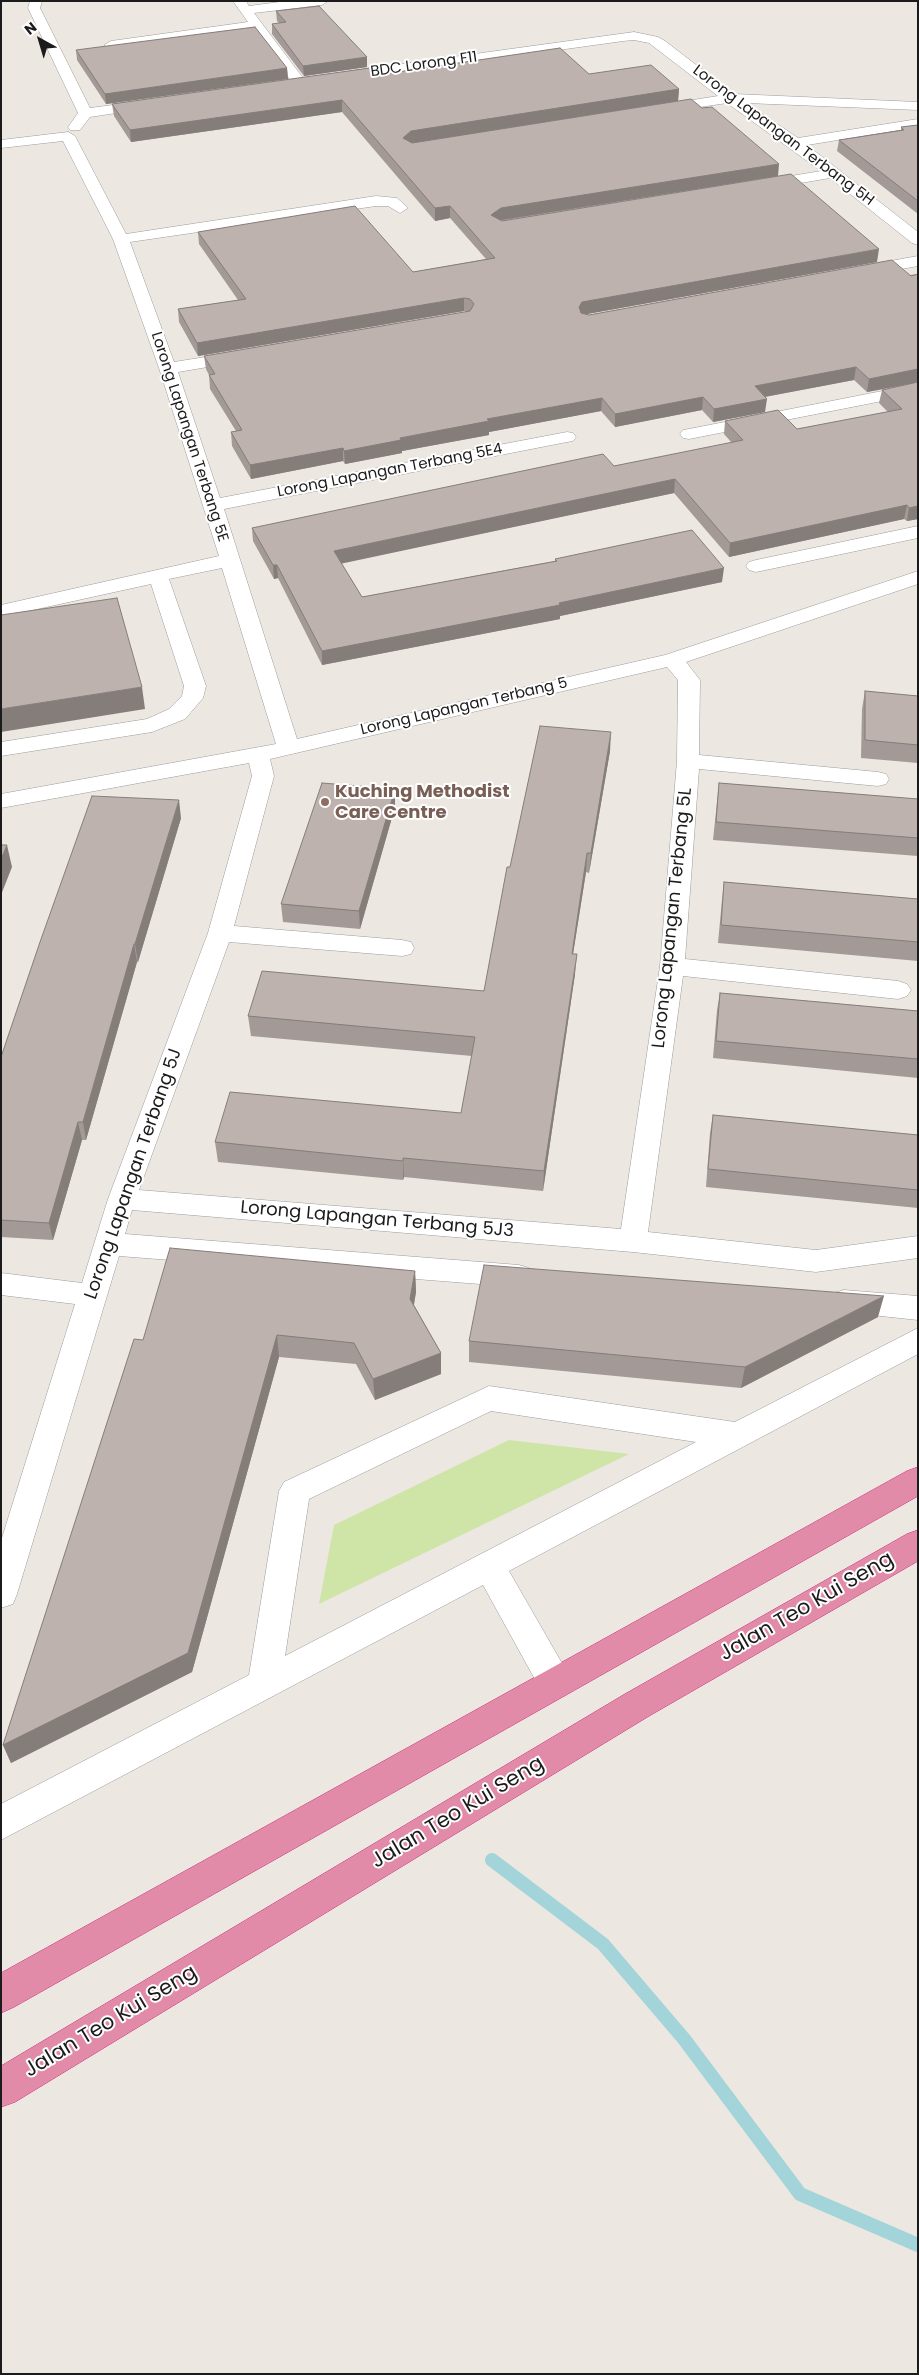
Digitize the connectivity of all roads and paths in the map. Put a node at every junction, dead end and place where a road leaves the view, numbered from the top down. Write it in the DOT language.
graph roads {
  1 [pos="36,1"];
  2 [pos="322,1"];
  3 [pos="242,6"];
  4 [pos="255,25"];
  5 [pos="644,38"];
  6 [pos="111,45"];
  7 [pos="328,78"];
  8 [pos="280,85"];
  9 [pos="730,98"];
  10 [pos="163,102"];
  11 [pos="918,106"];
  12 [pos="644,112"];
  13 [pos="85,113"];
  14 [pos="918,123"];
  15 [pos="68,136"];
  16 [pos="795,143"];
  17 [pos="1,144"];
  18 [pos="833,173"];
  19 [pos="745,188"];
  20 [pos="400,208"];
  21 [pos="918,218"];
  22 [pos="896,221"];
  23 [pos="121,239"];
  24 [pos="918,240"];
  25 [pos="918,262"];
  26 [pos="850,274"];
  27 [pos="263,352"];
  28 [pos="168,368"];
  29 [pos="918,389"];
  30 [pos="689,434"];
  31 [pos="567,437"];
  32 [pos="213,504"];
  33 [pos="918,532"];
  34 [pos="756,566"];
  35 [pos="232,568"];
  36 [pos="918,577"];
  37 [pos="161,583"];
  38 [pos="1,611"];
  39 [pos="671,660"];
  40 [pos="288,748"];
  41 [pos="1,749"];
  42 [pos="258,756"];
  43 [pos="688,761"];
  44 [pos="878,779"];
  45 [pos="1,801"];
  46 [pos="220,933"];
  47 [pos="402,948"];
  48 [pos="672,966"];
  49 [pos="898,990"];
  50 [pos="122,1199"];
  51 [pos="633,1241"];
  52 [pos="107,1244"];
  53 [pos="918,1247"];
  54 [pos="541,1278"];
  55 [pos="1,1284"];
  56 [pos="91,1296"];
  57 [pos="817,1299"];
  58 [pos="918,1309"];
  59 [pos="918,1340"];
  60 [pos="737,1436"];
  61 [pos="918,1480"];
  62 [pos="918,1544"];
  63 [pos="489,1566"];
  64 [pos="1,1594"];
  65 [pos="555,1683"];
  66 [pos="264,1684"];
  67 [pos="1,1823"];
  68 [pos="1,1994"];
  69 [pos="1,2088"];
  1 -- 13 [label="street"];
  2 -- 3 [label="street"];
  3 -- 4 [label="street"];
  4 -- 6 [label="street"];
  4 -- 8 [label="street"];
  5 -- 7 [label="street, BDC Lorong F11"];
  5 -- 9 [label="street, Lorong Lapangan Terbang 5H"];
  9 -- 11 [label="street"];
  9 -- 12 [label="street"];
  9 -- 16 [label="street, Lorong Lapangan Terbang 5H"];
  10 -- 13 [label="street"];
  13 -- 15 [label="street"];
  14 -- 16 [label="street"];
  15 -- 17 [label="street"];
  15 -- 23 [label="street, Lorong Lapangan Terbang 5E"];
  16 -- 18 [label="street, Lorong Lapangan Terbang 5H"];
  18 -- 19 [label="street"];
  18 -- 22 [label="street, Lorong Lapangan Terbang 5H"];
  20 -- 23 [label="street"];
  21 -- 22 [label="street"];
  22 -- 24 [label="street, Lorong Lapangan Terbang 5H"];
  23 -- 28 [label="street, Lorong Lapangan Terbang 5E"];
  25 -- 26 [label="street"];
  27 -- 28 [label="street"];
  28 -- 32 [label="street, Lorong Lapangan Terbang 5E"];
  29 -- 30 [label="street"];
  31 -- 32 [label="street, Lorong Lapangan Terbang 5E4"];
  32 -- 35 [label="street, Lorong Lapangan Terbang 5E"];
  33 -- 34 [label="street"];
  35 -- 37 [label="street"];
  35 -- 40 [label="street, Lorong Lapangan Terbang 5E"];
  36 -- 39 [label="street, Lorong Lapangan Terbang 5"];
  37 -- 38 [label="street"];
  37 -- 41 [label="street"];
  39 -- 40 [label="street, Lorong Lapangan Terbang 5"];
  39 -- 43 [label="street, Lorong Lapangan Terbang 5L"];
  40 -- 42 [label="street, Lorong Lapangan Terbang 5"];
  42 -- 45 [label="street, Lorong Lapangan Terbang 5"];
  42 -- 46 [label="street, Lorong Lapangan Terbang 5J"];
  43 -- 44 [label="street"];
  43 -- 48 [label="street, Lorong Lapangan Terbang 5L"];
  46 -- 47 [label="street"];
  46 -- 50 [label="street, Lorong Lapangan Terbang 5J"];
  48 -- 49 [label="street"];
  48 -- 51 [label="street, Lorong Lapangan Terbang 5L"];
  50 -- 51 [label="street, Lorong Lapangan Terbang 5J3"];
  50 -- 52 [label="street, Lorong Lapangan Terbang 5J"];
  51 -- 53 [label="street, Lorong Lapangan Terbang 5J3"];
  52 -- 54 [label="street"];
  52 -- 56 [label="street, Lorong Lapangan Terbang 5J"];
  55 -- 56 [label="street"];
  56 -- 64 [label="street, Lorong Lapangan Terbang 5J"];
  57 -- 58 [label="street"];
  59 -- 60 [label="street"];
  60 -- 63 [label="street"];
  60 -- 66 [label="street"];
  61 -- 65 [label="highway"];
  62 -- 69 [label="highway, Jalan Teo Kui Seng"];
  63 -- 65 [label="street"];
  63 -- 66 [label="street"];
  65 -- 68 [label="highway"];
  66 -- 67 [label="street"];
}
